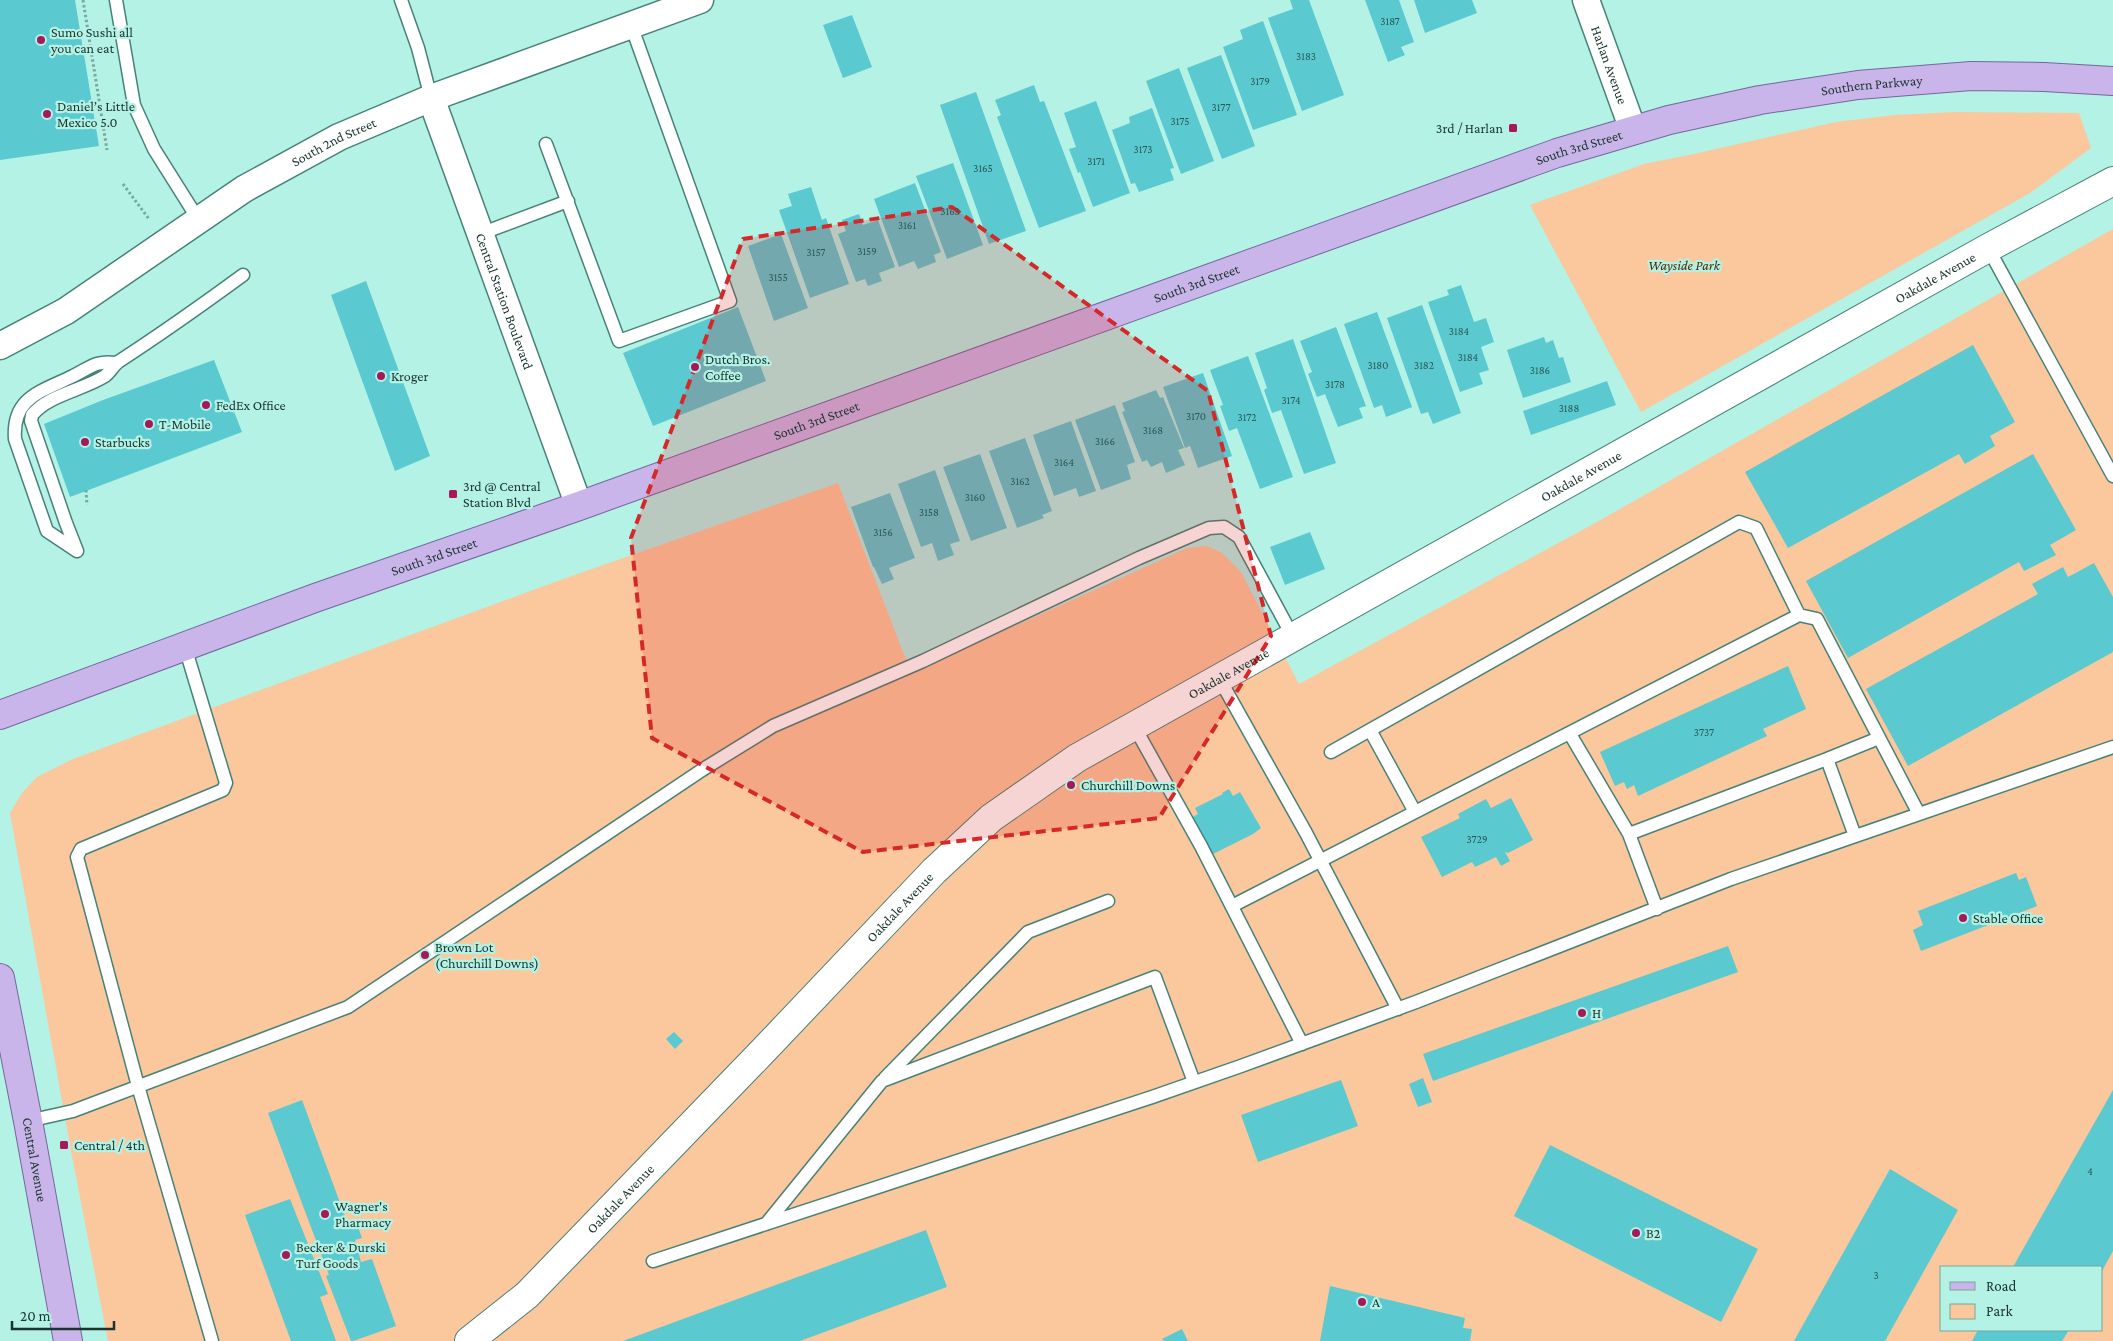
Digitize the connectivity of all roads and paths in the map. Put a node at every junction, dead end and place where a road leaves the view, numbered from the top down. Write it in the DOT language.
graph roads {
  1 [pos="82,0"];
  2 [pos="116,0"];
  3 [pos="400,0"];
  4 [pos="700,0"];
  5 [pos="1586,0"];
  6 [pos="631,25"];
  7 [pos="2113,81"];
  8 [pos="431,98"];
  9 [pos="1633,130"];
  10 [pos="546,144"];
  11 [pos="107,150"];
  12 [pos="2113,181"];
  13 [pos="123,184"];
  14 [pos="568,201"];
  15 [pos="198,219"];
  16 [pos="141,225"];
  17 [pos="480,234"];
  18 [pos="1988,248"];
  19 [pos="243,275"];
  20 [pos="0,346"];
  21 [pos="116,364"];
  22 [pos="2113,476"];
  23 [pos="579,506"];
  24 [pos="1799,615"];
  25 [pos="1293,637"];
  26 [pos="185,648"];
  27 [pos="1219,678"];
  28 [pos="0,715"];
  29 [pos="1134,726"];
  30 [pos="1370,730"];
  31 [pos="1570,734"];
  32 [pos="1878,738"];
  33 [pos="2113,747"];
  34 [pos="1331,752"];
  35 [pos="1828,758"];
  36 [pos="1415,812"];
  37 [pos="1919,814"];
  38 [pos="1629,834"];
  39 [pos="1854,836"];
  40 [pos="1320,860"];
  41 [pos="1108,901"];
  42 [pos="1232,906"];
  43 [pos="1657,909"];
  44 [pos="0,978"];
  45 [pos="1398,1009"];
  46 [pos="1302,1044"];
  47 [pos="882,1081"];
  48 [pos="1194,1082"];
  49 [pos="138,1086"];
  50 [pos="28,1121"];
  51 [pos="766,1224"];
  52 [pos="653,1260"];
  53 [pos="471,1340"];
  54 [pos="68,1341"];
  55 [pos="212,1341"];
  1 -- 11 [label="path"];
  2 -- 15 [label="lane"];
  3 -- 8 [label="lane"];
  4 -- 6 [label="street, South 2nd Street"];
  5 -- 9 [label="street, Harlan Avenue"];
  6 -- 8 [label="street, South 2nd Street"];
  6 -- 14 [label="lane"];
  7 -- 9 [label="main road, Southern Parkway"];
  8 -- 15 [label="street, South 2nd Street"];
  8 -- 17 [label="street, Central Station Boulevard"];
  9 -- 23 [label="main road, South 3rd Street"];
  10 -- 14 [label="lane"];
  12 -- 18 [label="main road, Oakdale Avenue"];
  13 -- 16 [label="path"];
  14 -- 17 [label="lane"];
  15 -- 20 [label="street, South 2nd Street"];
  17 -- 23 [label="street, Central Station Boulevard"];
  18 -- 22 [label="lane"];
  18 -- 25 [label="main road, Oakdale Avenue"];
  19 -- 21 [label="lane"];
  21 -- 21 [label="lane"];
  23 -- 26 [label="main road, South 3rd Street"];
  24 -- 30 [label="lane"];
  24 -- 31 [label="lane"];
  24 -- 32 [label="lane"];
  25 -- 27 [label="main road, Oakdale Avenue"];
  25 -- 49 [label="lane"];
  26 -- 28 [label="main road, South 3rd Street"];
  26 -- 49 [label="lane"];
  27 -- 29 [label="main road, Oakdale Avenue"];
  27 -- 40 [label="lane"];
  29 -- 42 [label="lane"];
  29 -- 53 [label="main road, Oakdale Avenue"];
  30 -- 34 [label="lane"];
  30 -- 36 [label="lane"];
  31 -- 36 [label="lane"];
  31 -- 38 [label="lane"];
  32 -- 35 [label="lane"];
  32 -- 37 [label="lane"];
  33 -- 37 [label="lane"];
  35 -- 38 [label="lane"];
  35 -- 39 [label="lane"];
  36 -- 40 [label="lane"];
  37 -- 39 [label="lane"];
  38 -- 43 [label="lane"];
  39 -- 43 [label="lane"];
  40 -- 42 [label="lane"];
  40 -- 45 [label="lane"];
  41 -- 47 [label="lane"];
  42 -- 46 [label="lane"];
  43 -- 45 [label="lane"];
  44 -- 50 [label="main road, Central Avenue"];
  45 -- 46 [label="lane"];
  46 -- 48 [label="lane"];
  47 -- 48 [label="lane"];
  47 -- 51 [label="lane"];
  48 -- 51 [label="lane"];
  49 -- 50 [label="lane"];
  49 -- 55 [label="lane"];
  50 -- 54 [label="main road, Central Avenue"];
  51 -- 52 [label="lane"];
}
